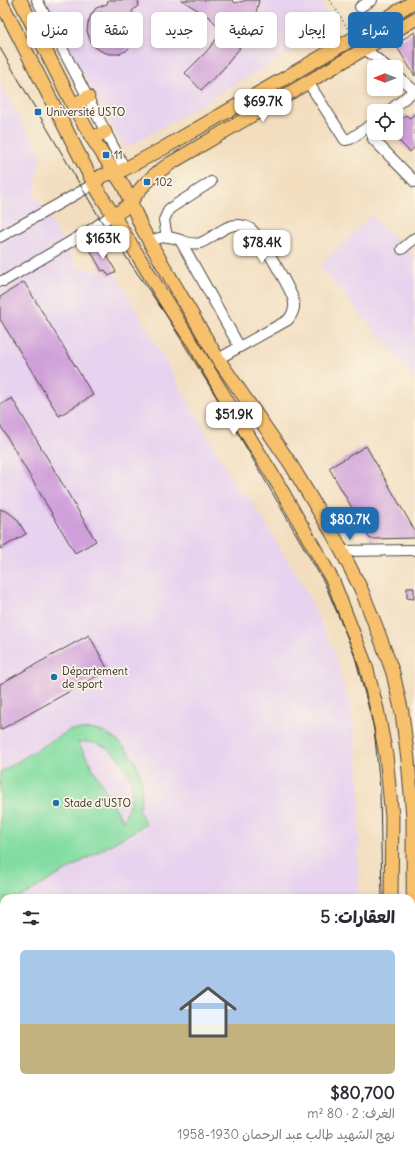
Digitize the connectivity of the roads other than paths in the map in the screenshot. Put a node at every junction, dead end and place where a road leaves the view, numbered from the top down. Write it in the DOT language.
graph roads {
  1 [pos="0,0"];
  2 [pos="20,0"];
  3 [pos="37,0"];
  4 [pos="372,0"];
  5 [pos="415,1"];
  6 [pos="360,7"];
  7 [pos="415,19"];
  8 [pos="365,49"];
  9 [pos="378,60"];
  10 [pos="403,81"];
  11 [pos="308,82"];
  12 [pos="415,91"];
  13 [pos="88,97"];
  14 [pos="398,104"];
  15 [pos="73,105"];
  16 [pos="367,128"];
  17 [pos="105,132"];
  18 [pos="92,138"];
  19 [pos="374,140"];
  20 [pos="162,149"];
  21 [pos="171,163"];
  22 [pos="120,170"];
  23 [pos="413,176"];
  24 [pos="211,182"];
  25 [pos="94,184"];
  26 [pos="130,201"];
  27 [pos="112,215"];
  28 [pos="167,237"];
  29 [pos="0,238"];
  30 [pos="415,238"];
  31 [pos="180,240"];
  32 [pos="149,241"];
  33 [pos="402,249"];
  34 [pos="0,281"];
  35 [pos="239,346"];
  36 [pos="218,358"];
  37 [pos="415,550"];
  38 [pos="342,551"];
  39 [pos="391,894"];
  40 [pos="413,894"];
  1 -- 25 [label="main road"];
  2 -- 15 [label="main road"];
  3 -- 13 [label="street"];
  4 -- 6 [label="street"];
  5 -- 20 [label="main road"];
  7 -- 8 [label="main road"];
  8 -- 9 [label="street"];
  8 -- 11 [label="main road"];
  10 -- 12 [label="street"];
  11 -- 16 [label="street"];
  11 -- 21 [label="main road"];
  12 -- 14 [label="street"];
  13 -- 15 [label="main road"];
  13 -- 17 [label="street"];
  15 -- 18 [label="main road"];
  17 -- 18 [label="main road"];
  17 -- 22 [label="street"];
  18 -- 22 [label="main road"];
  19 -- 23 [label="street"];
  20 -- 21 [label="main road"];
  20 -- 22 [label="main road"];
  21 -- 26 [label="main road"];
  22 -- 25 [label="main road"];
  22 -- 26 [label="main road"];
  24 -- 28 [label="street"];
  25 -- 27 [label="main road"];
  25 -- 29 [label="street"];
  26 -- 27 [label="main road"];
  26 -- 32 [label="main road"];
  27 -- 34 [label="street"];
  27 -- 39 [label="main road"];
  28 -- 31 [label="street"];
  28 -- 32 [label="street"];
  30 -- 33 [label="street"];
  31 -- 35 [label="street"];
  31 -- 35 [label="street"];
  32 -- 36 [label="main road"];
  35 -- 36 [label="street"];
  36 -- 38 [label="main road"];
  37 -- 38 [label="street"];
  38 -- 40 [label="main road"];
}
